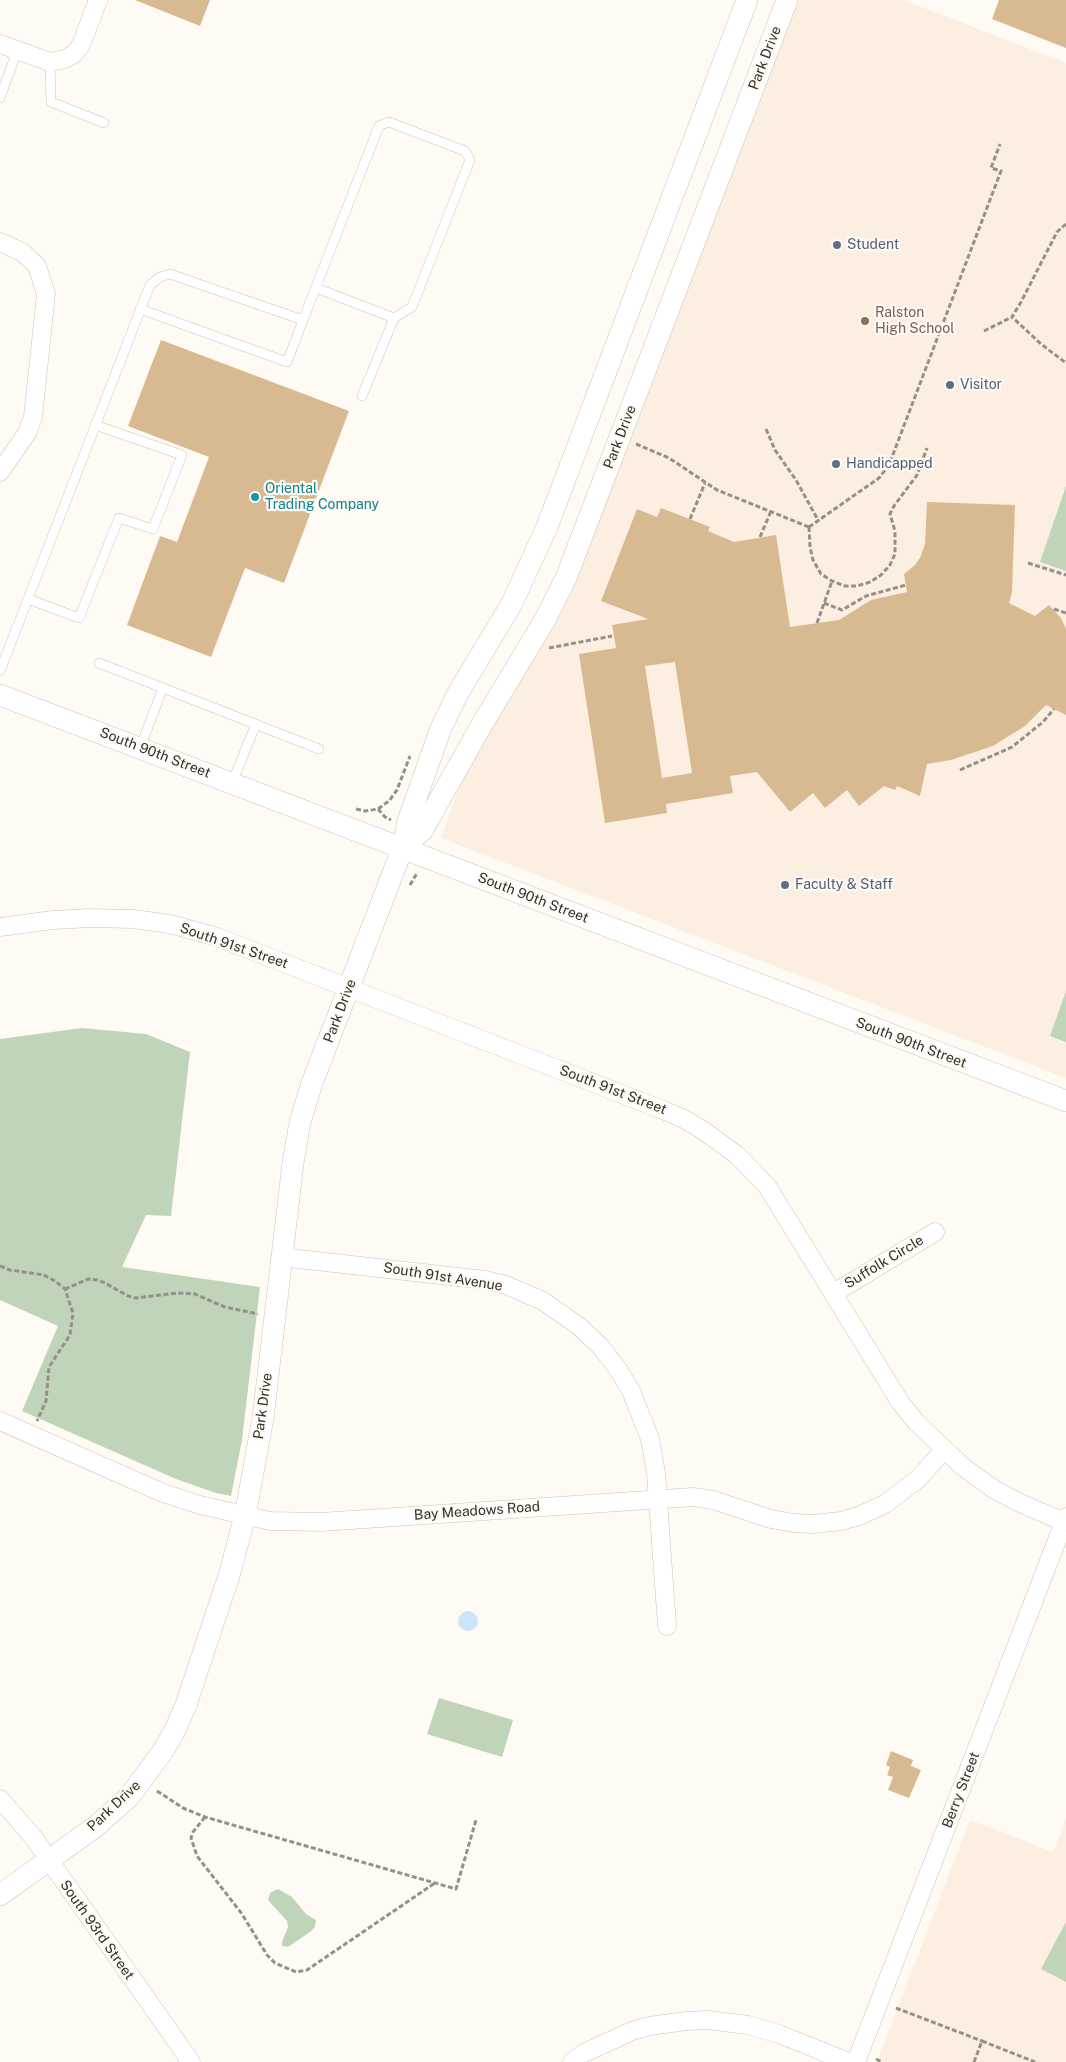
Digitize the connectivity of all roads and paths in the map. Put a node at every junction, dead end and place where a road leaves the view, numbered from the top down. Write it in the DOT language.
graph roads {
  1 [pos="98,0"];
  2 [pos="747,0"];
  3 [pos="787,0"];
  4 [pos="0,44"];
  5 [pos="17,51"];
  6 [pos="50,62"];
  7 [pos="0,98"];
  8 [pos="104,123"];
  9 [pos="1000,144"];
  10 [pos="1066,224"];
  11 [pos="0,242"];
  12 [pos="316,288"];
  13 [pos="140,309"];
  14 [pos="1012,317"];
  15 [pos="394,318"];
  16 [pos="303,320"];
  17 [pos="984,331"];
  18 [pos="1066,363"];
  19 [pos="362,396"];
  20 [pos="95,425"];
  21 [pos="766,429"];
  22 [pos="630,442"];
  23 [pos="927,448"];
  24 [pos="0,472"];
  25 [pos="705,483"];
  26 [pos="771,511"];
  27 [pos="690,519"];
  28 [pos="818,520"];
  29 [pos="808,527"];
  30 [pos="760,538"];
  31 [pos="1028,563"];
  32 [pos="1066,575"];
  33 [pos="832,581"];
  34 [pos="906,585"];
  35 [pos="28,599"];
  36 [pos="824,604"];
  37 [pos="1054,609"];
  38 [pos="1066,612"];
  39 [pos="816,623"];
  40 [pos="612,636"];
  41 [pos="542,650"];
  42 [pos="99,663"];
  43 [pos="0,672"];
  44 [pos="163,688"];
  45 [pos="0,695"];
  46 [pos="1054,709"];
  47 [pos="256,724"];
  48 [pos="140,748"];
  49 [pos="319,749"];
  50 [pos="410,755"];
  51 [pos="960,770"];
  52 [pos="232,783"];
  53 [pos="378,809"];
  54 [pos="403,847"];
  55 [pos="0,927"];
  56 [pos="348,988"];
  57 [pos="1066,1102"];
  58 [pos="935,1232"];
  59 [pos="281,1257"];
  60 [pos="0,1266"];
  61 [pos="65,1289"];
  62 [pos="834,1292"];
  63 [pos="258,1314"];
  64 [pos="0,1421"];
  65 [pos="37,1422"];
  66 [pos="944,1450"];
  67 [pos="658,1499"];
  68 [pos="245,1516"];
  69 [pos="1065,1520"];
  70 [pos="667,1626"];
  71 [pos="157,1791"];
  72 [pos="0,1799"];
  73 [pos="205,1817"];
  74 [pos="476,1820"];
  75 [pos="48,1861"];
  76 [pos="435,1883"];
  77 [pos="0,1895"];
  78 [pos="896,2008"];
  79 [pos="982,2041"];
  80 [pos="876,2060"];
  81 [pos="191,2062"];
  82 [pos="572,2062"];
  83 [pos="849,2062"];
  84 [pos="856,2062"];
  85 [pos="882,2062"];
  86 [pos="974,2062"];
  87 [pos="1034,2062"];
  1 -- 6 [label="street"];
  2 -- 54 [label="street, Park Drive"];
  3 -- 54 [label="street, Park Drive"];
  4 -- 5 [label="street"];
  5 -- 6 [label="street"];
  5 -- 7 [label="lane"];
  6 -- 8 [label="lane"];
  9 -- 28 [label="path"];
  10 -- 14 [label="path"];
  11 -- 24 [label="street"];
  12 -- 15 [label="lane"];
  12 -- 15 [label="lane"];
  12 -- 16 [label="lane"];
  13 -- 16 [label="lane"];
  13 -- 16 [label="lane"];
  13 -- 20 [label="lane"];
  14 -- 17 [label="path"];
  14 -- 18 [label="path"];
  15 -- 19 [label="lane"];
  20 -- 35 [label="lane"];
  20 -- 35 [label="lane"];
  21 -- 28 [label="path"];
  22 -- 25 [label="path"];
  23 -- 33 [label="path"];
  25 -- 26 [label="path"];
  25 -- 27 [label="path"];
  26 -- 29 [label="path"];
  26 -- 30 [label="path"];
  28 -- 29 [label="path"];
  29 -- 33 [label="path"];
  31 -- 32 [label="path"];
  33 -- 36 [label="path"];
  34 -- 36 [label="path"];
  35 -- 43 [label="lane"];
  36 -- 39 [label="path"];
  37 -- 38 [label="path"];
  40 -- 41 [label="path"];
  42 -- 44 [label="lane"];
  44 -- 47 [label="lane"];
  44 -- 48 [label="lane"];
  45 -- 48 [label="street, South 90th Street"];
  46 -- 51 [label="path"];
  47 -- 49 [label="lane"];
  47 -- 52 [label="lane"];
  48 -- 52 [label="street, South 90th Street"];
  50 -- 53 [label="path"];
  52 -- 54 [label="street, South 90th Street"];
  54 -- 56 [label="street, Park Drive"];
  54 -- 57 [label="street, South 90th Street"];
  55 -- 56 [label="street, South 91st Street"];
  56 -- 59 [label="street, Park Drive"];
  56 -- 62 [label="street, South 91st Street"];
  58 -- 62 [label="street, Suffolk Circle"];
  59 -- 67 [label="street, South 91st Avenue"];
  59 -- 68 [label="street, Park Drive"];
  60 -- 61 [label="path"];
  61 -- 63 [label="path"];
  61 -- 65 [label="path"];
  62 -- 66 [label="street, South 91st Street"];
  64 -- 68 [label="street, Bay Meadows Road"];
  66 -- 67 [label="street, Bay Meadows Road"];
  66 -- 69 [label="street, South 91st Street"];
  67 -- 68 [label="street, Bay Meadows Road"];
  67 -- 70 [label="street, South 91st Avenue"];
  68 -- 75 [label="street, Park Drive"];
  69 -- 84 [label="street, Berry Street"];
  71 -- 73 [label="path"];
  72 -- 75 [label="street, South 93rd Street"];
  73 -- 76 [label="path"];
  73 -- 76 [label="path"];
  74 -- 76 [label="path"];
  75 -- 77 [label="street, Park Drive"];
  75 -- 81 [label="street, South 93rd Street"];
  78 -- 79 [label="path"];
  79 -- 86 [label="path"];
  79 -- 87 [label="path"];
  80 -- 85 [label="path"];
  82 -- 83 [label="street"];
}
